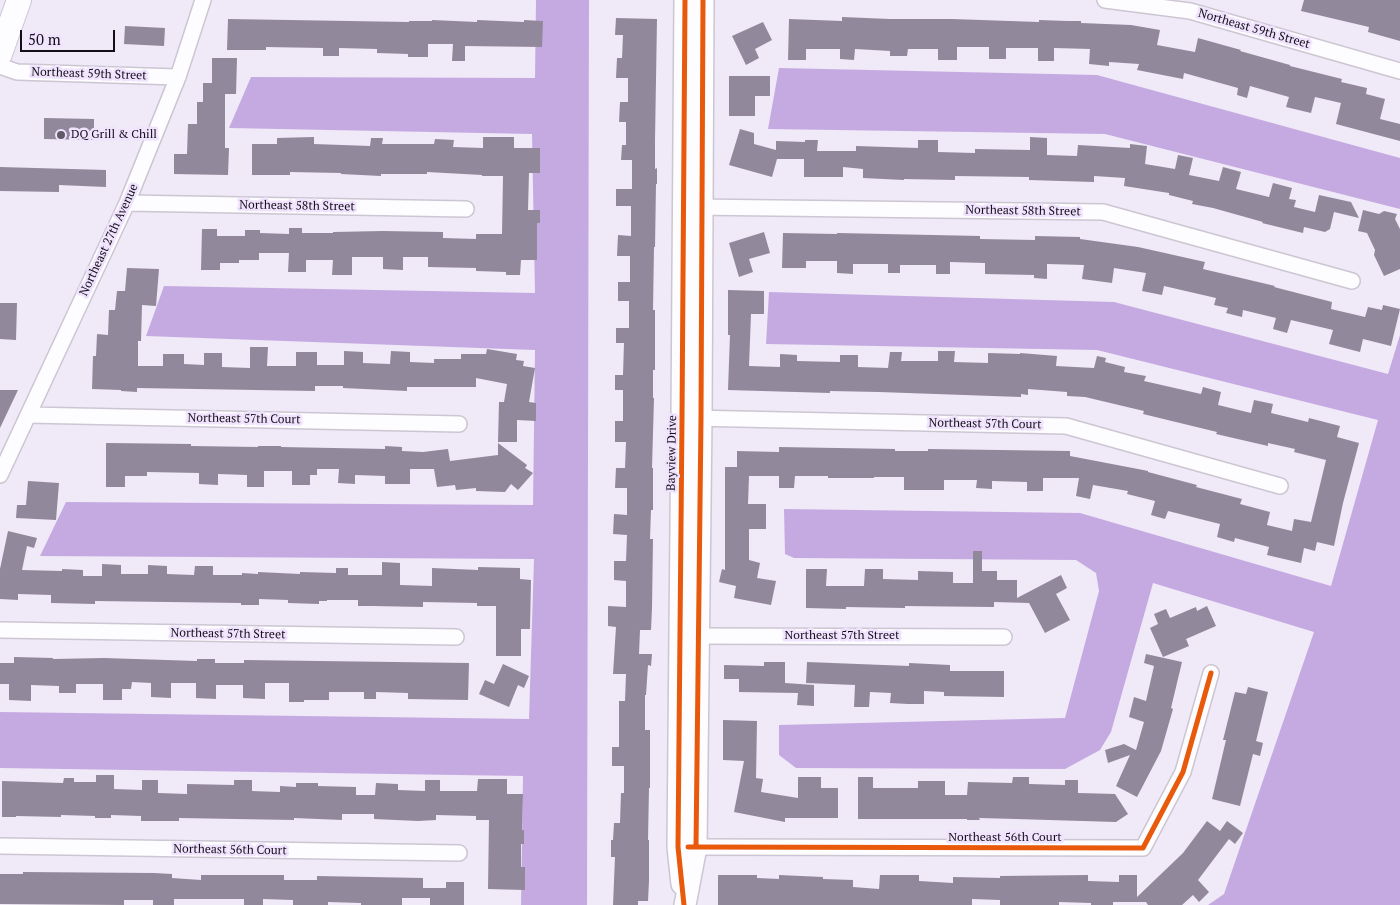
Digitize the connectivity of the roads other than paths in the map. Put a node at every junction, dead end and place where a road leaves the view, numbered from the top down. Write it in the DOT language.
graph roads {
  1 [pos="19,0"];
  2 [pos="203,0"];
  3 [pos="685,0"];
  4 [pos="703,0"];
  5 [pos="1105,0"];
  6 [pos="0,54"];
  7 [pos="0,66"];
  8 [pos="1400,71"];
  9 [pos="178,77"];
  10 [pos="693,95"];
  11 [pos="127,203"];
  12 [pos="693,207"];
  13 [pos="466,209"];
  14 [pos="1352,281"];
  15 [pos="28,415"];
  16 [pos="692,418"];
  17 [pos="459,424"];
  18 [pos="0,475"];
  19 [pos="1280,486"];
  20 [pos="0,630"];
  21 [pos="688,636"];
  22 [pos="456,637"];
  23 [pos="1004,637"];
  24 [pos="1211,673"];
  25 [pos="0,846"];
  26 [pos="687,847"];
  27 [pos="459,854"];
  28 [pos="684,905"];
  1 -- 6 [label="main road"];
  2 -- 9 [label="street, Northeast 27th Avenue"];
  3 -- 10 [label="street"];
  4 -- 10 [label="street"];
  5 -- 8 [label="street, Northeast 59th Street"];
  7 -- 9 [label="street, Northeast 59th Street"];
  9 -- 11 [label="street, Northeast 27th Avenue"];
  10 -- 12 [label="street"];
  11 -- 13 [label="street, Northeast 58th Street"];
  11 -- 15 [label="street, Northeast 27th Avenue"];
  12 -- 14 [label="street, Northeast 58th Street"];
  12 -- 16 [label="street"];
  15 -- 17 [label="street, Northeast 57th Court"];
  15 -- 18 [label="street, Northeast 27th Avenue"];
  16 -- 19 [label="street, Northeast 57th Court"];
  16 -- 21 [label="street"];
  20 -- 22 [label="street, Northeast 57th Street"];
  21 -- 23 [label="street, Northeast 57th Street"];
  21 -- 26 [label="street"];
  24 -- 26 [label="street, Northeast 56th Court"];
  25 -- 27 [label="street, Northeast 56th Court"];
  26 -- 28 [label="street"];
}
